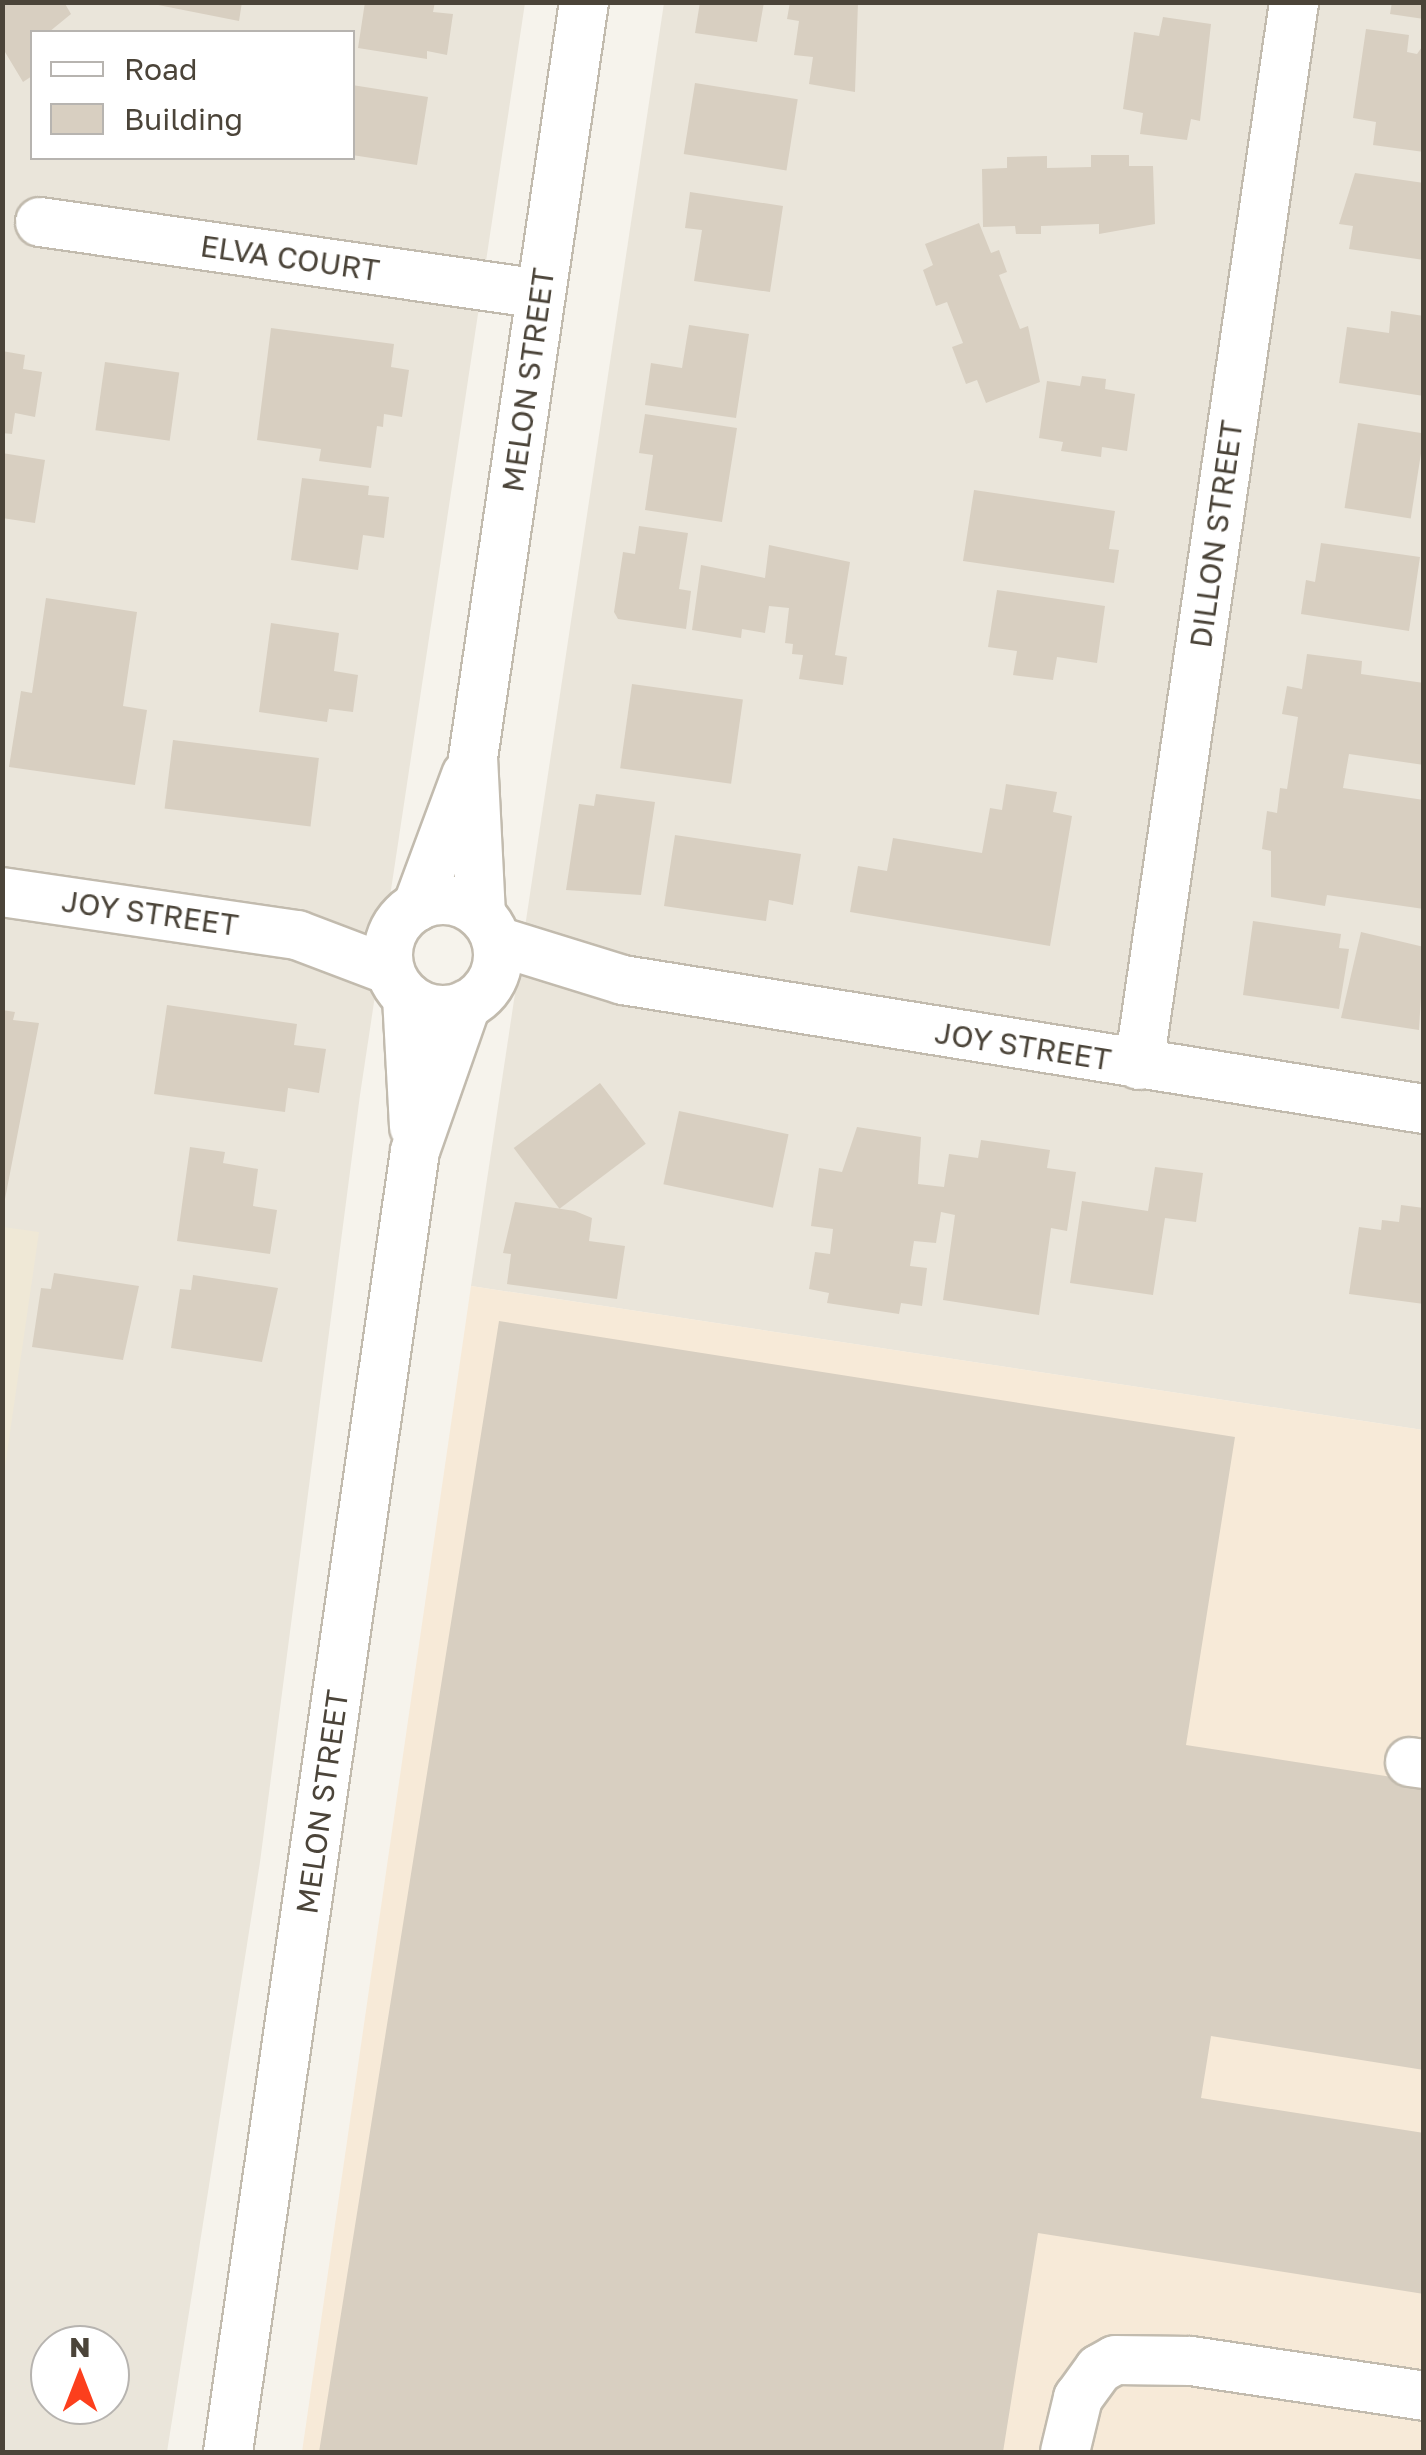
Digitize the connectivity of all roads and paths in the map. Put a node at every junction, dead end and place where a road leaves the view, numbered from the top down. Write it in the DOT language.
graph roads {
  1 [pos="584,2"];
  2 [pos="1294,2"];
  3 [pos="40,222"];
  4 [pos="541,294"];
  5 [pos="473,758"];
  6 [pos="2,892"];
  7 [pos="402,950"];
  8 [pos="483,961"];
  9 [pos="1138,1065"];
  10 [pos="1424,1109"];
  11 [pos="415,1151"];
  12 [pos="1424,2396"];
  13 [pos="228,2452"];
  14 [pos="1066,2452"];
  1 -- 4 [label="street, MELON STREET"];
  2 -- 9 [label="street, DILLON STREET"];
  3 -- 4 [label="street, ELVA COURT"];
  4 -- 5 [label="street, MELON STREET"];
  5 -- 7 [label="street, MELON STREET"];
  5 -- 8 [label="street, MELON STREET"];
  6 -- 7 [label="street, JOY STREET"];
  7 -- 8 [label="street"];
  7 -- 8 [label="street"];
  7 -- 11 [label="street, MELON STREET"];
  8 -- 9 [label="street, JOY STREET"];
  8 -- 11 [label="street, MELON STREET"];
  9 -- 10 [label="street, JOY STREET"];
  11 -- 13 [label="street, MELON STREET"];
  12 -- 14 [label="street"];
}
